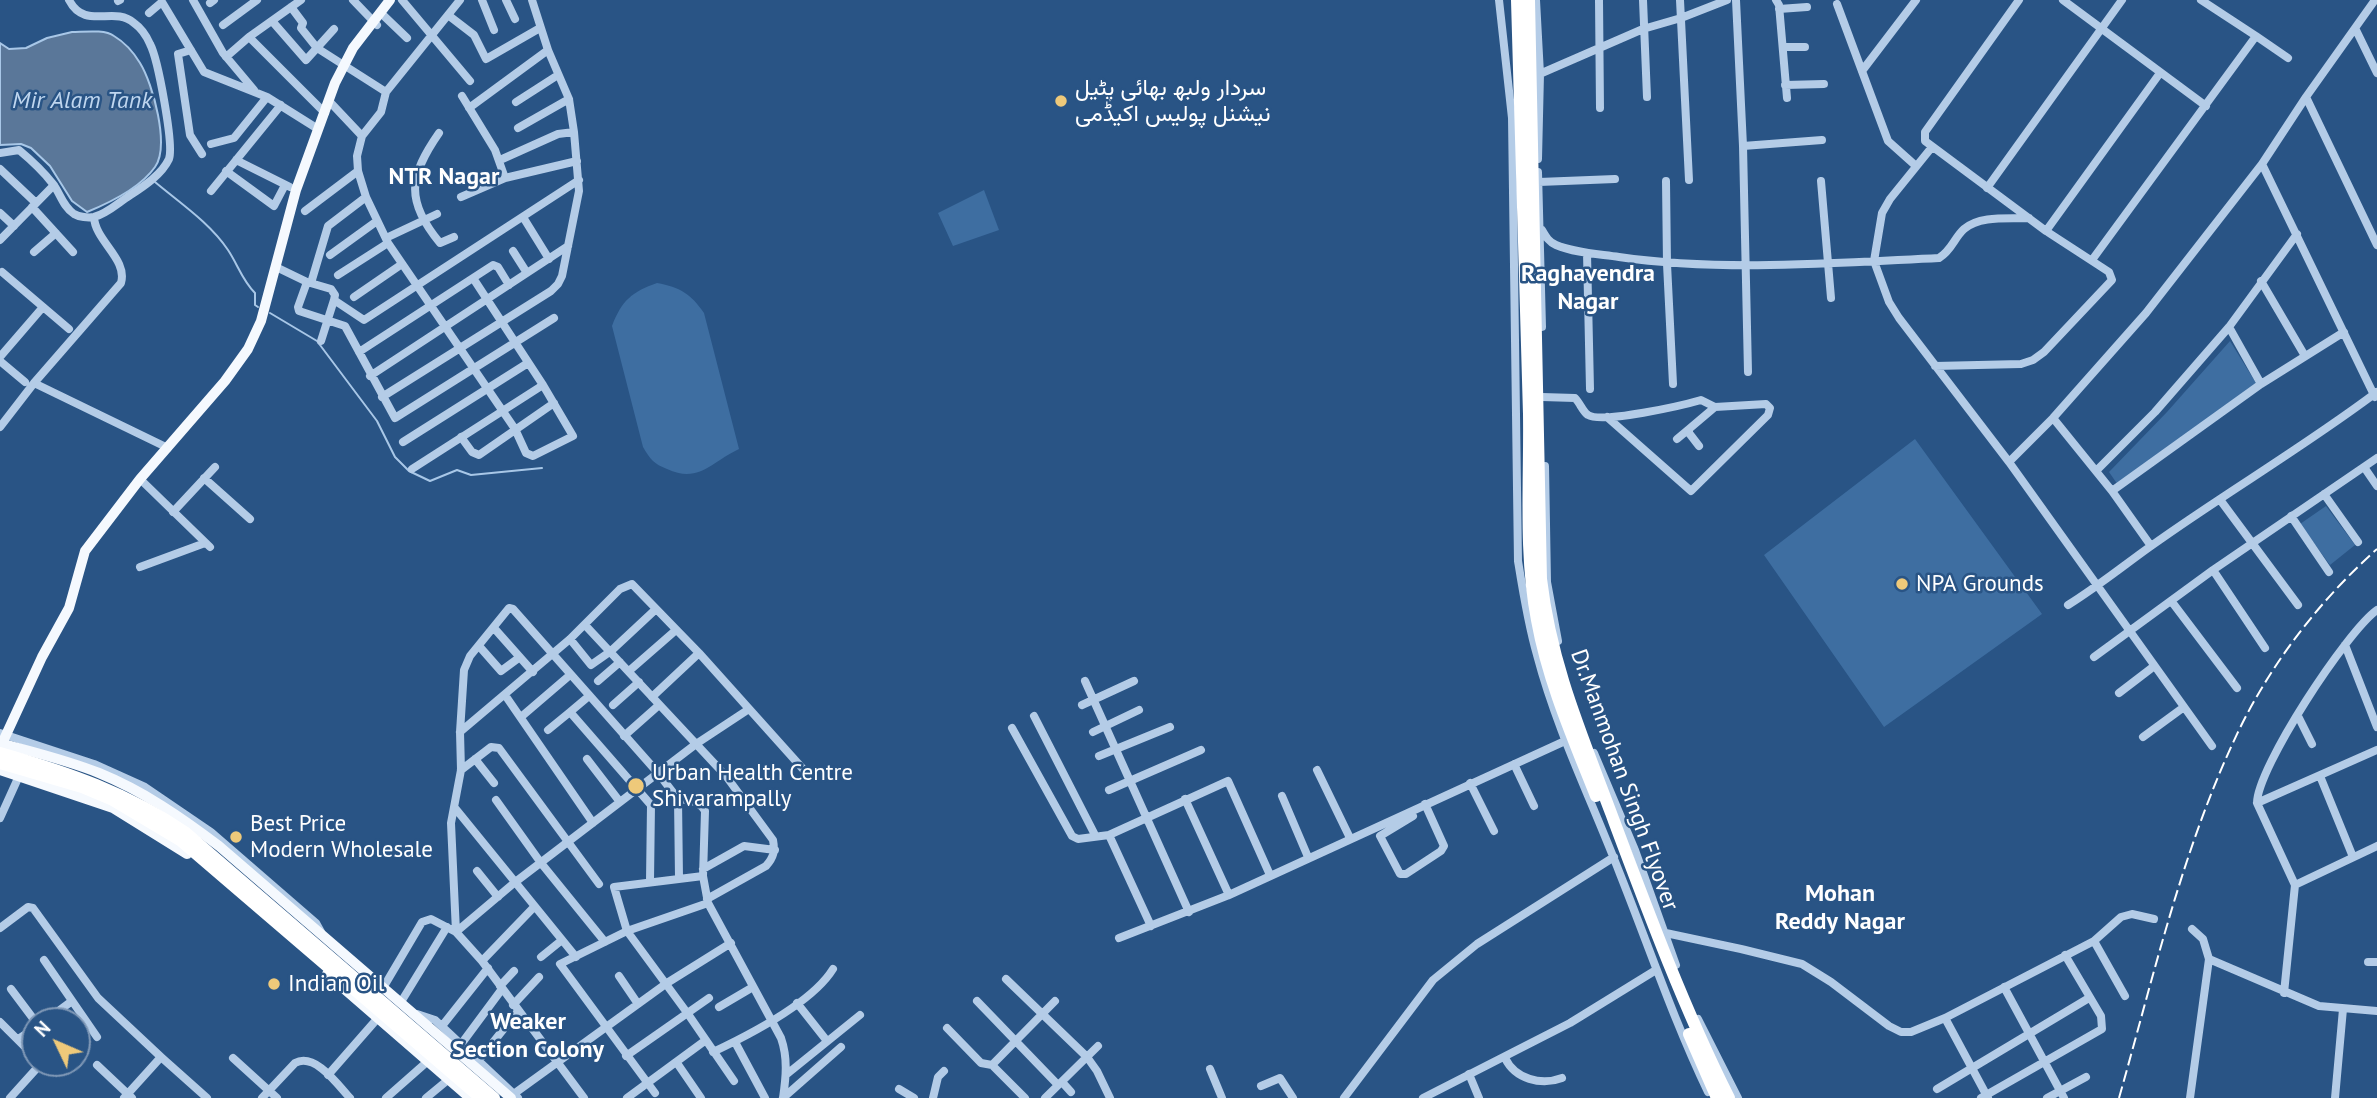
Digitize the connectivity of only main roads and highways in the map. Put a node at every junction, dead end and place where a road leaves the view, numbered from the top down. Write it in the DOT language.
graph roads {
  1 [pos="390,0"];
  2 [pos="396,0"];
  3 [pos="1517,0"];
  4 [pos="1529,0"];
  5 [pos="378,21"];
  6 [pos="1,742"];
  7 [pos="0,763"];
  8 [pos="0,770"];
  9 [pos="467,1097"];
  10 [pos="513,1097"];
  11 [pos="481,1098"];
  12 [pos="494,1098"];
  13 [pos="1717,1098"];
  14 [pos="1730,1098"];
  1 -- 5 [label="main road"];
  2 -- 5 [label="main road"];
  3 -- 13 [label="highway, Dr.Manmohan Singh Flyover, bridge"];
  4 -- 14 [label="highway, Dr.Manmohan Singh Flyover, bridge"];
  5 -- 6 [label="main road"];
  6 -- 10 [label="main road"];
  6 -- 12 [label="highway"];
  7 -- 11 [label="highway"];
  8 -- 9 [label="main road"];
}
